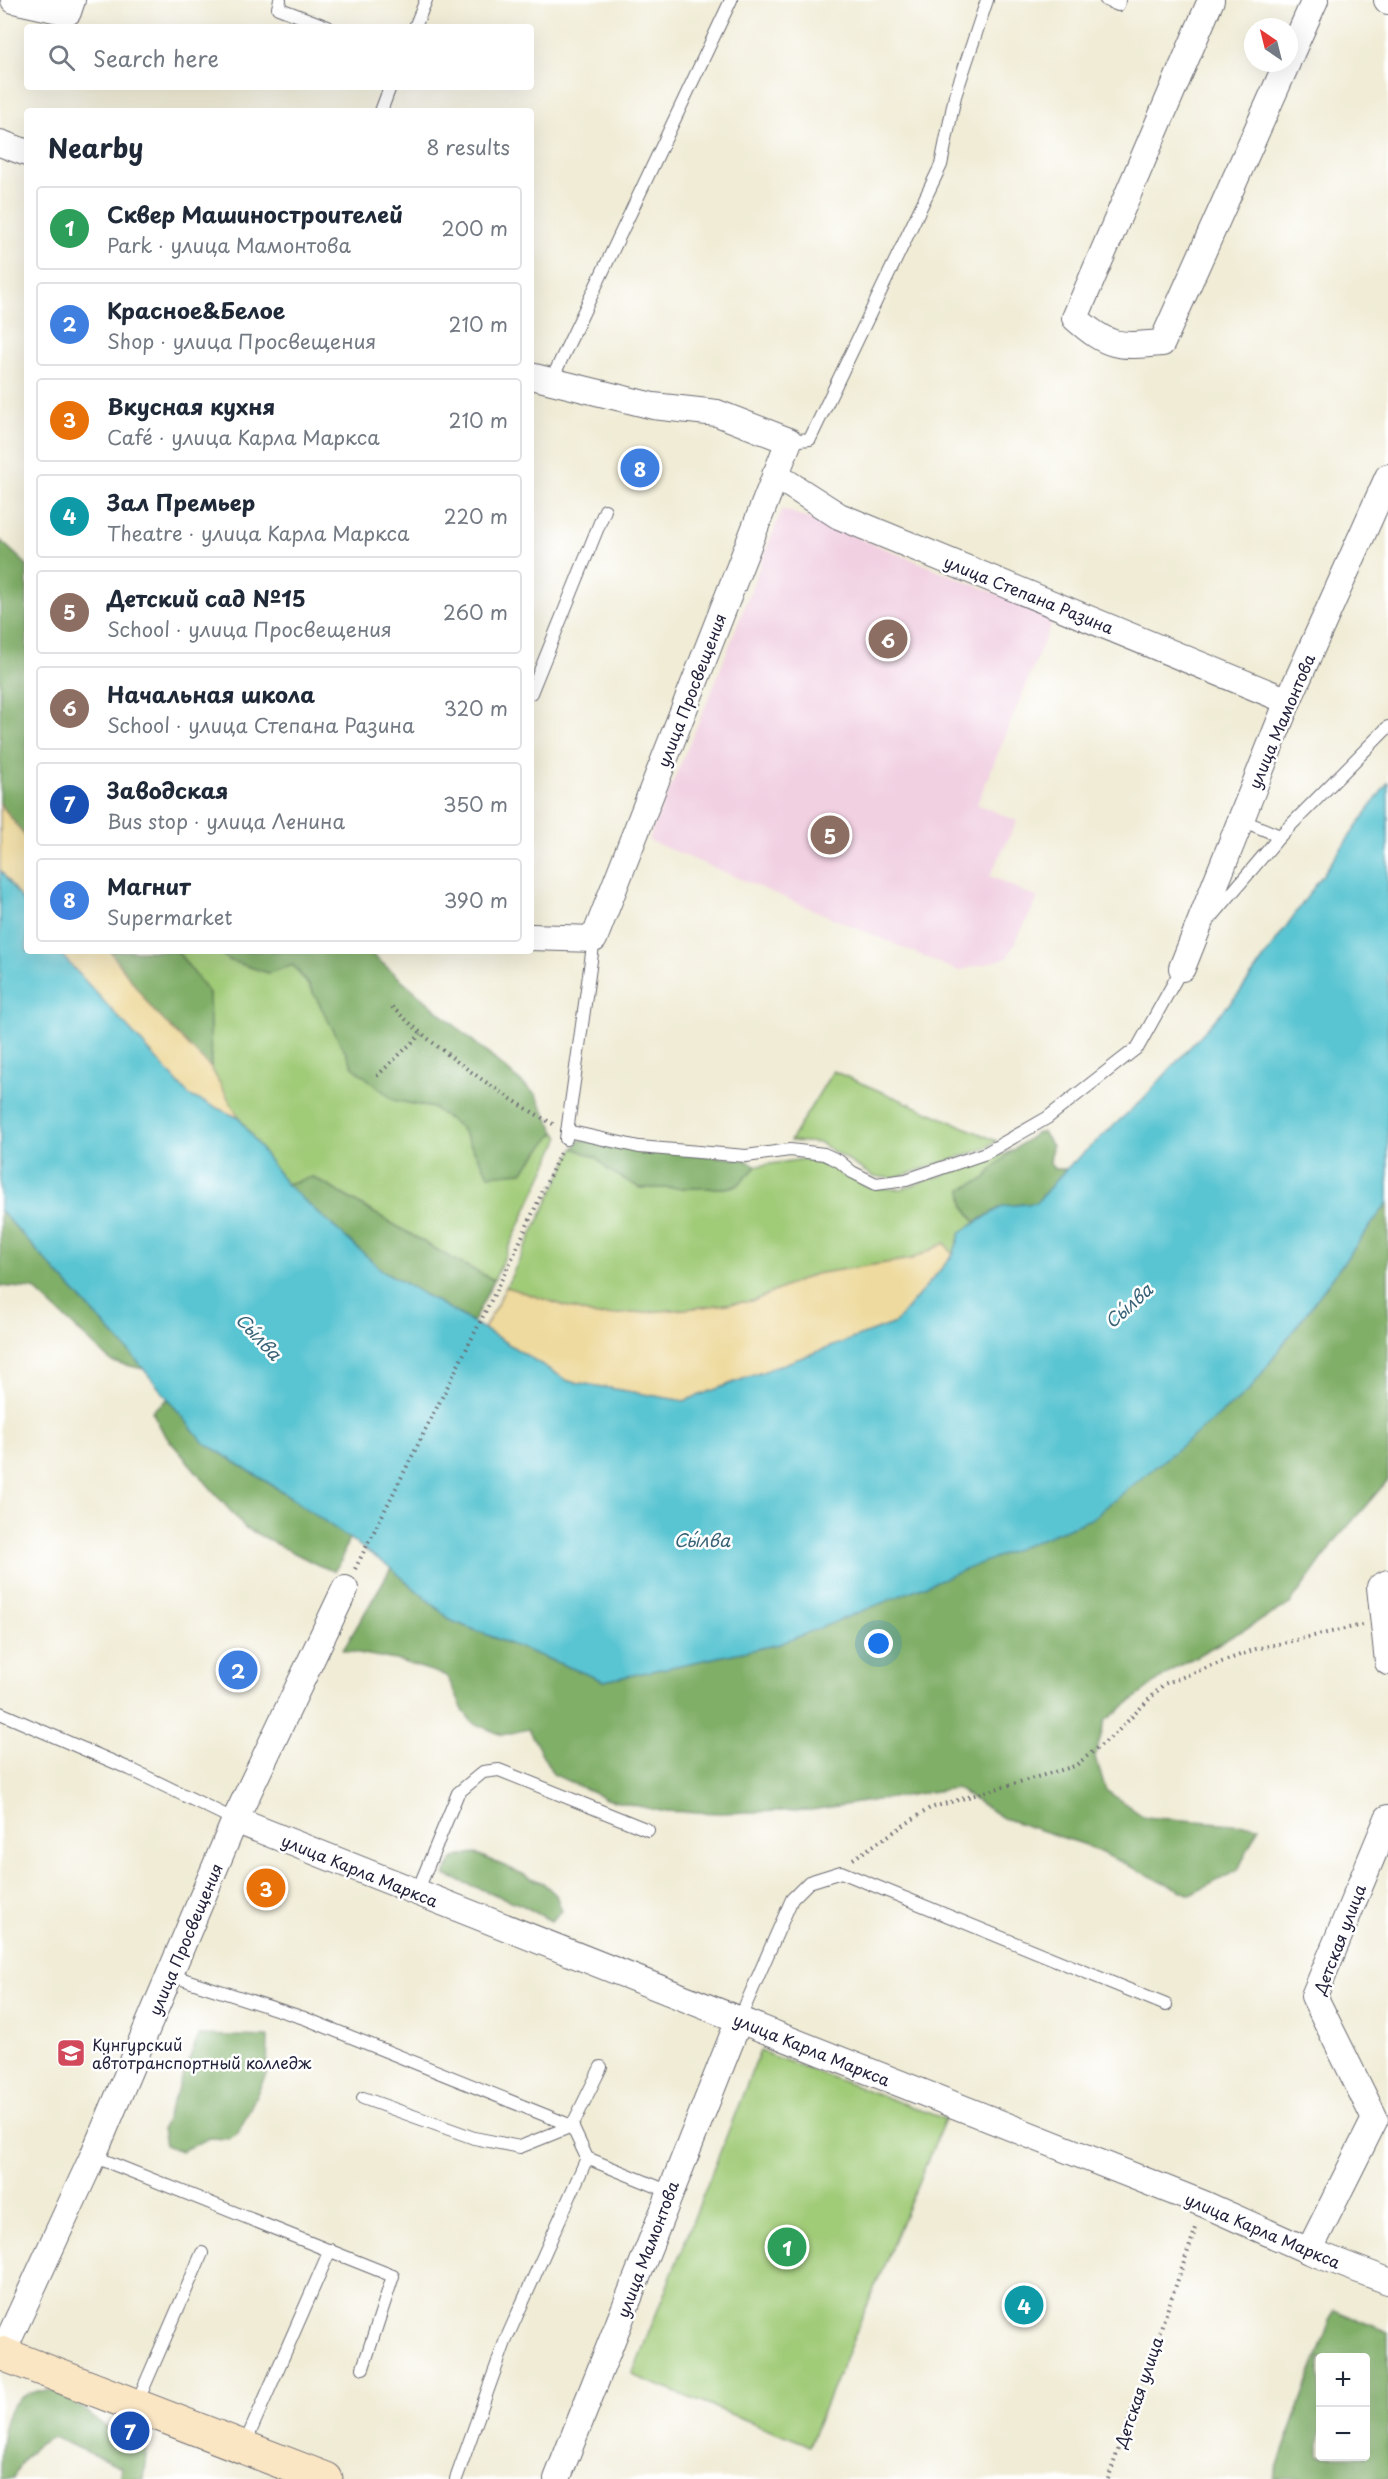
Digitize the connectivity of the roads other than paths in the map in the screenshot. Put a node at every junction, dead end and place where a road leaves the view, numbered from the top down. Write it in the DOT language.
graph roads {
  1 [pos="14,0"];
  2 [pos="72,0"];
  3 [pos="280,0"];
  4 [pos="426,0"];
  5 [pos="731,0"];
  6 [pos="987,0"];
  7 [pos="1106,0"];
  8 [pos="1120,0"];
  9 [pos="1211,0"];
  10 [pos="1315,0"];
  11 [pos="320,24"];
  12 [pos="416,24"];
  13 [pos="1298,38"];
  14 [pos="1283,72"];
  15 [pos="389,90"];
  16 [pos="382,108"];
  17 [pos="0,143"];
  18 [pos="24,152"];
  19 [pos="541,378"];
  20 [pos="789,441"];
  21 [pos="776,475"];
  22 [pos="1388,477"];
  23 [pos="606,510"];
  24 [pos="534,686"];
  25 [pos="1288,701"];
  26 [pos="1388,727"];
  27 [pos="1241,820"];
  28 [pos="1280,836"];
  29 [pos="534,937"];
  30 [pos="1194,938"];
  31 [pos="594,939"];
  32 [pos="1182,969"];
  33 [pos="350,1579"];
  34 [pos="1388,1583"];
  35 [pos="1388,1659"];
  36 [pos="0,1713"];
  37 [pos="1388,1818"];
  38 [pos="235,1820"];
  39 [pos="648,1830"];
  40 [pos="417,1892"];
  41 [pos="170,1975"];
  42 [pos="1166,2005"];
  43 [pos="738,2020"];
  44 [pos="601,2067"];
  45 [pos="363,2098"];
  46 [pos="572,2126"];
  47 [pos="93,2156"];
  48 [pos="587,2158"];
  49 [pos="670,2192"];
  50 [pos="330,2250"];
  51 [pos="1309,2251"];
  52 [pos="202,2253"];
  53 [pos="1388,2281"];
  54 [pos="0,2355"];
  55 [pos="363,2368"];
  56 [pos="135,2406"];
  57 [pos="243,2447"];
  58 [pos="327,2479"];
  59 [pos="456,2479"];
  60 [pos="557,2479"];
  1 -- 2 [label="street"];
  3 -- 11 [label="lane"];
  4 -- 12 [label="lane"];
  5 -- 19 [label="lane"];
  6 -- 20 [label="lane"];
  7 -- 8 [label="lane"];
  9 -- 14 [label="street"];
  10 -- 13 [label="street"];
  15 -- 16 [label="lane"];
  17 -- 18 [label="street"];
  19 -- 20 [label="street"];
  20 -- 21 [label="street, улица Просвещения"];
  21 -- 25 [label="street, улица Степана Разина"];
  21 -- 31 [label="street, улица Просвещения"];
  22 -- 25 [label="street, улица Мамонтова"];
  23 -- 24 [label="lane"];
  25 -- 27 [label="street, улица Мамонтова"];
  26 -- 28 [label="lane"];
  27 -- 28 [label="lane"];
  27 -- 30 [label="street, улица Мамонтова"];
  28 -- 30 [label="lane"];
  29 -- 31 [label="street"];
  30 -- 32 [label="street, улица Мамонтова"];
  31 -- 32 [label="lane"];
  33 -- 38 [label="street, улица Просвещения"];
  34 -- 35 [label="street"];
  36 -- 38 [label="lane"];
  37 -- 51 [label="street, Детская улица"];
  38 -- 40 [label="street, улица Карла Маркса"];
  38 -- 41 [label="street, улица Просвещения"];
  39 -- 40 [label="lane"];
  40 -- 43 [label="street, улица Карла Маркса"];
  41 -- 46 [label="lane"];
  41 -- 47 [label="street, улица Просвещения"];
  42 -- 43 [label="lane"];
  43 -- 49 [label="street, улица Мамонтова"];
  43 -- 51 [label="street, улица Карла Маркса"];
  44 -- 46 [label="lane"];
  45 -- 46 [label="lane"];
  46 -- 48 [label="lane"];
  47 -- 50 [label="lane"];
  47 -- 54 [label="street, улица Просвещения"];
  48 -- 49 [label="lane"];
  48 -- 59 [label="lane"];
  49 -- 60 [label="street, улица Мамонтова"];
  50 -- 55 [label="lane"];
  50 -- 57 [label="lane"];
  51 -- 53 [label="street, улица Карла Маркса"];
  52 -- 56 [label="lane"];
  54 -- 56 [label="street"];
  56 -- 57 [label="street"];
  57 -- 58 [label="street"];
}
